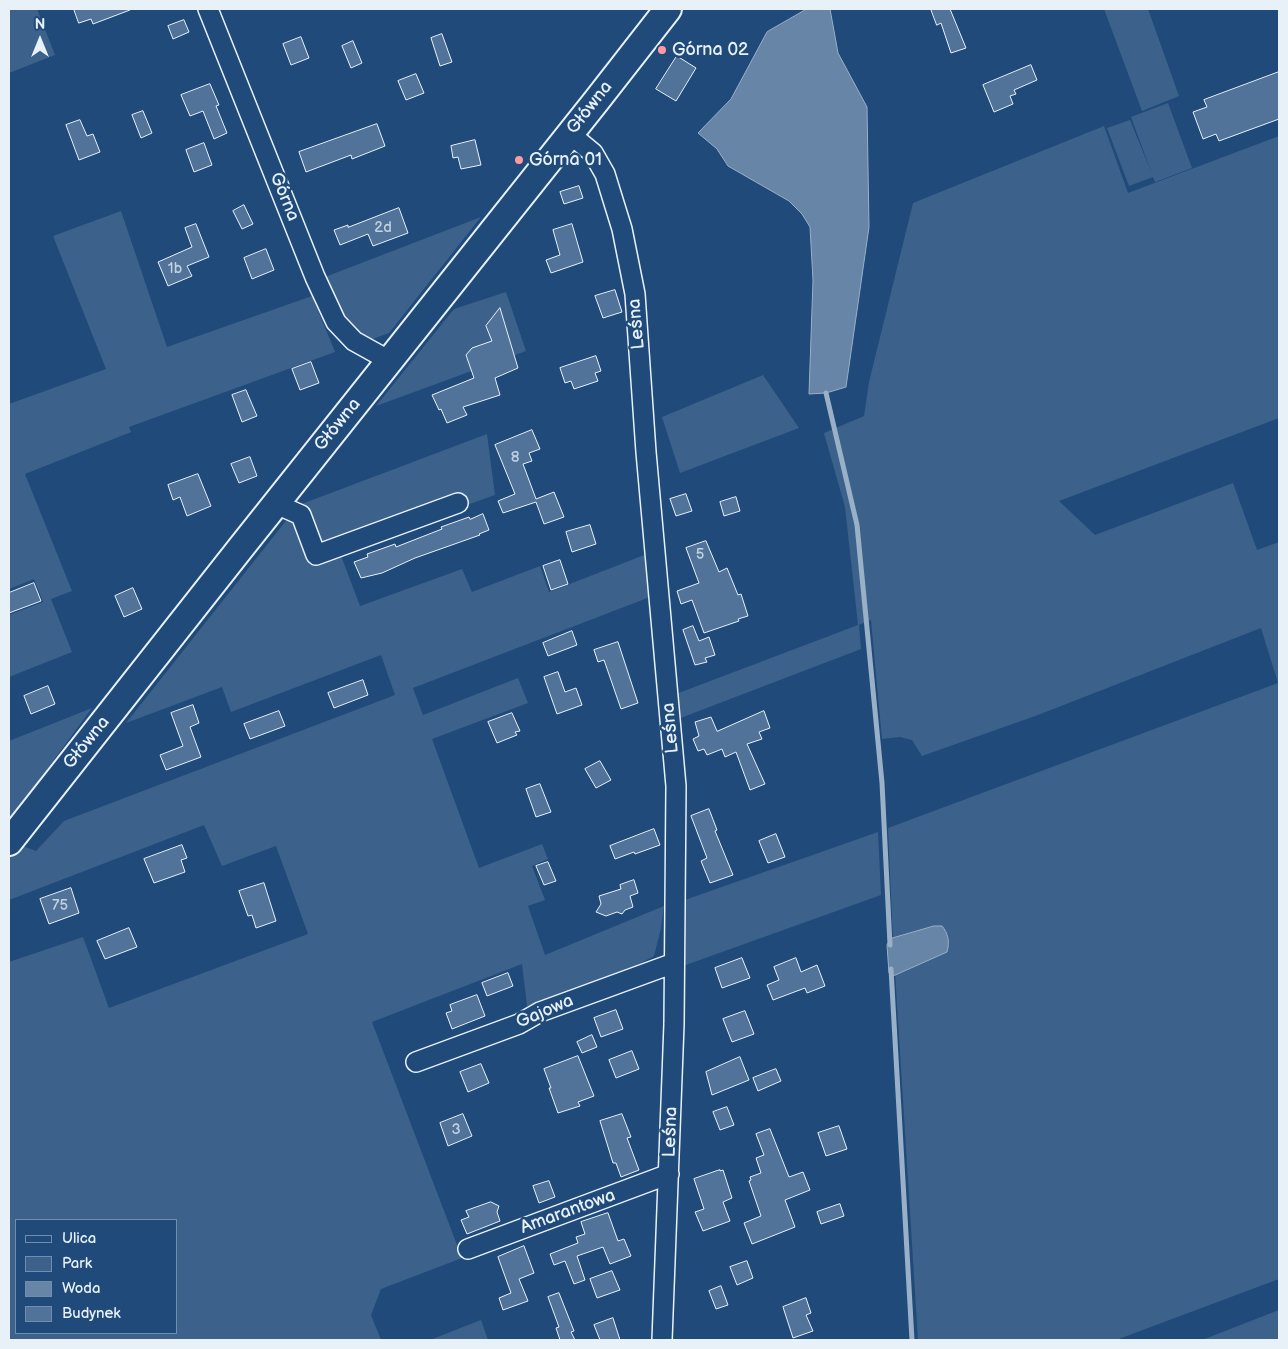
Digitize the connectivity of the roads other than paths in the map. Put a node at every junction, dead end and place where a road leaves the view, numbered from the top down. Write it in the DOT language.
graph roads {
  1 [pos="208,9"];
  2 [pos="668,9"];
  3 [pos="570,134"];
  4 [pos="390,361"];
  5 [pos="458,503"];
  6 [pos="276,504"];
  7 [pos="9,842"];
  8 [pos="674,963"];
  9 [pos="416,1062"];
  10 [pos="669,1174"];
  11 [pos="468,1249"];
  12 [pos="662,1340"];
  1 -- 4 [label="street, Górna"];
  2 -- 3 [label="main road, Główna"];
  3 -- 4 [label="main road, Główna"];
  3 -- 8 [label="street, Leśna"];
  4 -- 6 [label="main road, Główna"];
  5 -- 6 [label="street"];
  6 -- 7 [label="main road, Główna"];
  8 -- 9 [label="street, Gajowa"];
  8 -- 10 [label="street, Leśna"];
  10 -- 11 [label="street, Amarantowa"];
  10 -- 12 [label="street, Leśna"];
}
